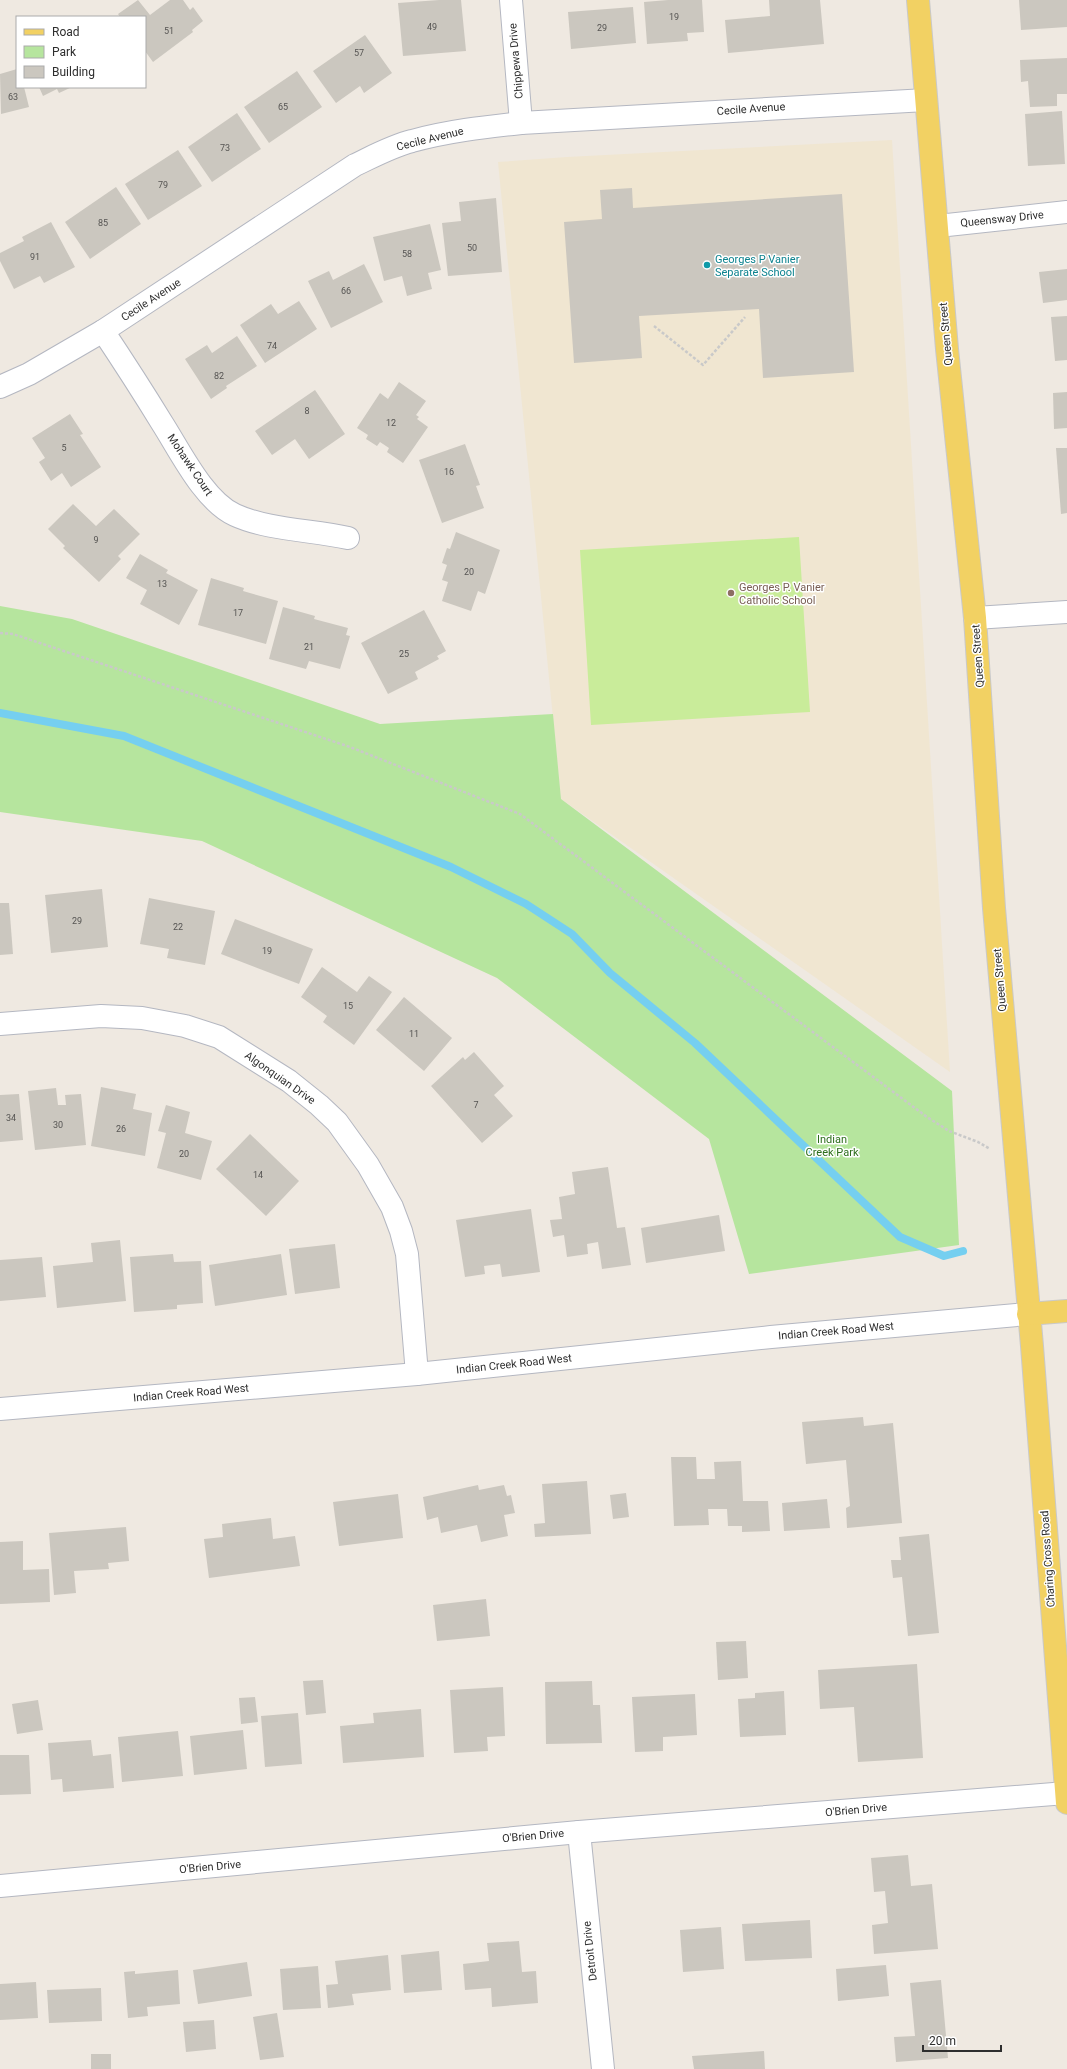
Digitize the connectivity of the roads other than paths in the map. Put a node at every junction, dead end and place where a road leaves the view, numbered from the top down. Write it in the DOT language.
graph roads {
  1 [pos="511,0"];
  2 [pos="918,0"];
  3 [pos="926,100"];
  4 [pos="521,123"];
  5 [pos="1067,212"];
  6 [pos="938,226"];
  7 [pos="103,331"];
  8 [pos="0,387"];
  9 [pos="348,538"];
  10 [pos="1067,612"];
  11 [pos="975,618"];
  12 [pos="0,1024"];
  13 [pos="1067,1311"];
  14 [pos="1028,1314"];
  15 [pos="418,1374"];
  16 [pos="0,1409"];
  17 [pos="1066,1798"];
  18 [pos="579,1832"];
  19 [pos="0,1886"];
  20 [pos="603,2069"];
  1 -- 4 [label="street, Chippewa Drive"];
  2 -- 3 [label="main road, Queen Street"];
  3 -- 4 [label="street, Cecile Avenue"];
  3 -- 6 [label="main road, Queen Street"];
  4 -- 7 [label="street, Cecile Avenue"];
  5 -- 6 [label="street, Queensway Drive"];
  6 -- 11 [label="main road, Queen Street"];
  7 -- 8 [label="street, Cecile Avenue"];
  7 -- 9 [label="street, Mohawk Court"];
  10 -- 11 [label="street"];
  11 -- 14 [label="main road, Queen Street"];
  12 -- 15 [label="street, Algonquian Drive"];
  13 -- 14 [label="main road"];
  14 -- 15 [label="street, Indian Creek Road West"];
  14 -- 17 [label="main road, Charing Cross Road"];
  15 -- 16 [label="street, Indian Creek Road West"];
  17 -- 18 [label="street, O'Brien Drive"];
  18 -- 19 [label="street, O'Brien Drive"];
  18 -- 20 [label="street, Detroit Drive"];
}
